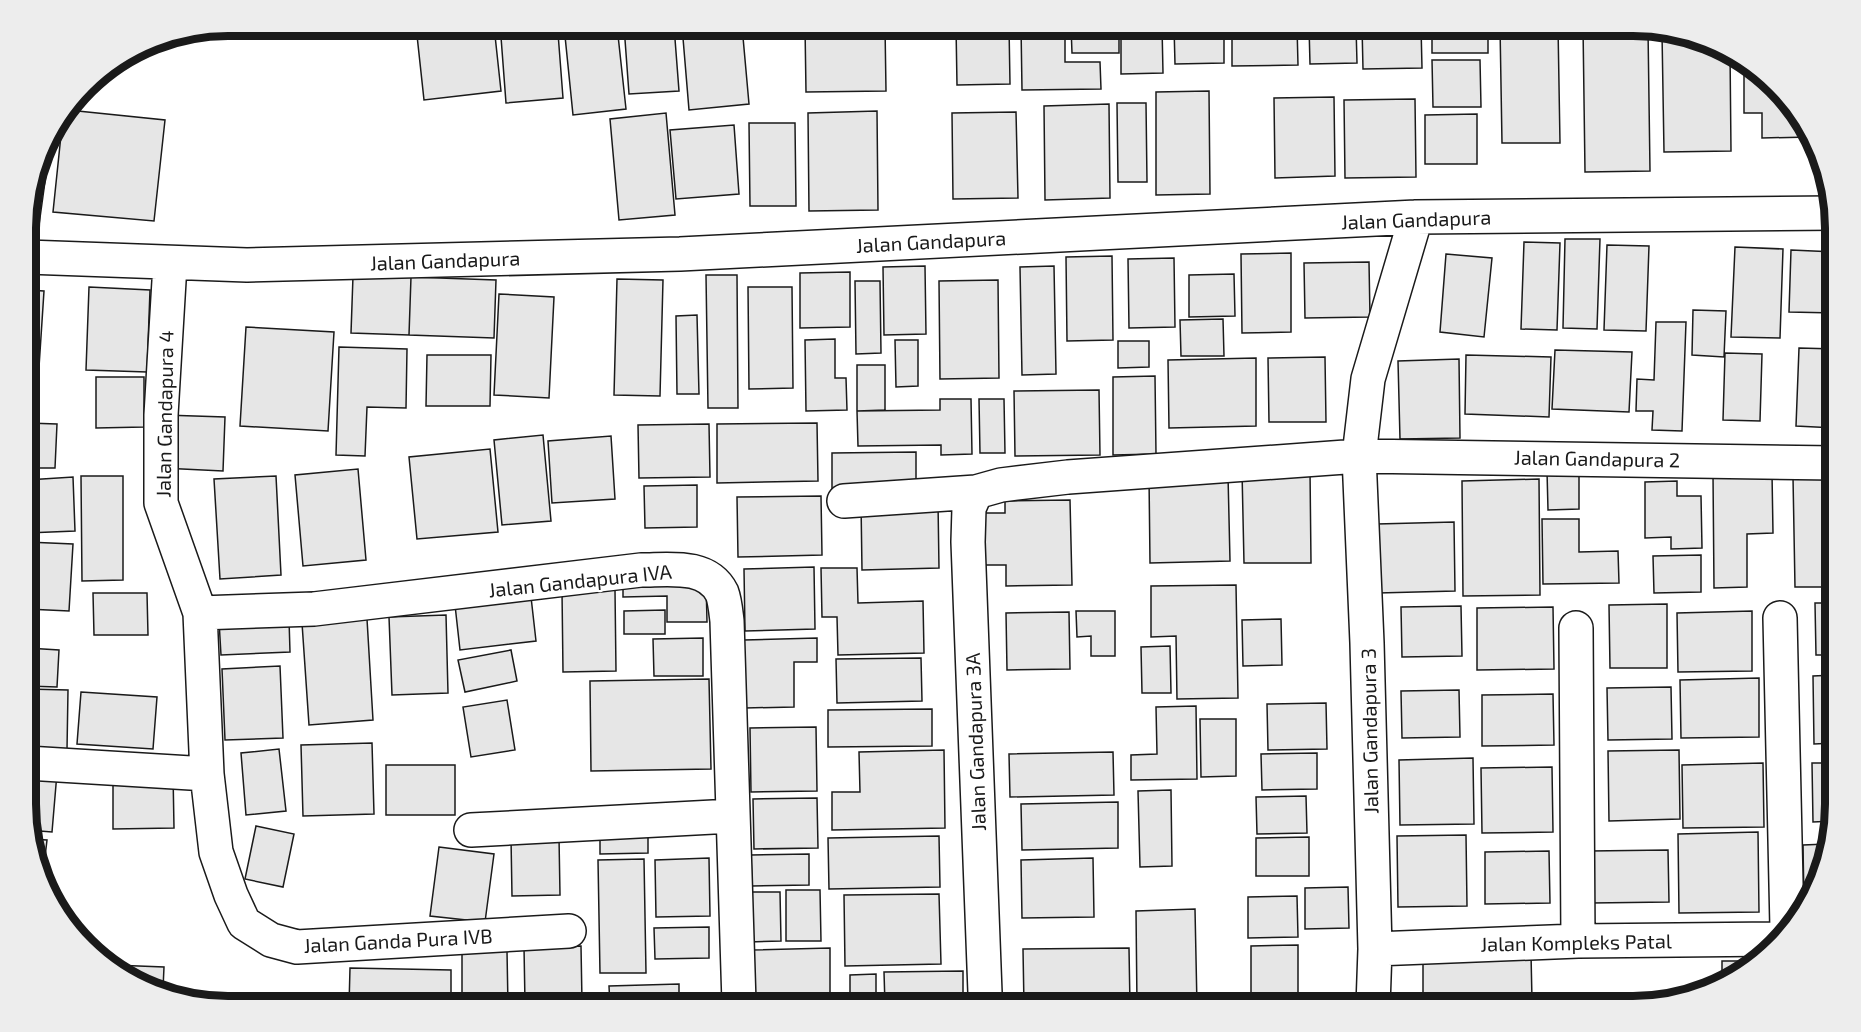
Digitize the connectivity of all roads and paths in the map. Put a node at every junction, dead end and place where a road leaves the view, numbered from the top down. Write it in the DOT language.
graph roads {
  1 [pos="1825,213"];
  2 [pos="1416,218"];
  3 [pos="36,257"];
  4 [pos="170,264"];
  5 [pos="1359,456"];
  6 [pos="1825,463"];
  7 [pos="976,492"];
  8 [pos="844,501"];
  9 [pos="200,613"];
  10 [pos="1780,618"];
  11 [pos="1576,628"];
  12 [pos="36,764"];
  13 [pos="207,774"];
  14 [pos="732,816"];
  15 [pos="471,830"];
  16 [pos="1787,919"];
  17 [pos="569,931"];
  18 [pos="1769,939"];
  19 [pos="1578,941"];
  20 [pos="1375,949"];
  21 [pos="985,993"];
  22 [pos="739,996"];
  23 [pos="1373,996"];
  1 -- 2 [label="street, Jalan Gandapura"];
  2 -- 4 [label="street, Jalan Gandapura"];
  2 -- 5 [label="street, Jalan Gandapura 3"];
  3 -- 4 [label="street, Jalan Gandapura"];
  4 -- 9 [label="street, Jalan Gandapura 4"];
  5 -- 6 [label="street, Jalan Gandapura 2"];
  5 -- 7 [label="street"];
  5 -- 20 [label="street, Jalan Gandapura 3"];
  7 -- 8 [label="street"];
  7 -- 21 [label="street, Jalan Gandapura 3A"];
  9 -- 13 [label="street, Jalan Gandapura 4"];
  9 -- 14 [label="street, Jalan Gandapura IVA"];
  10 -- 16 [label="street"];
  11 -- 19 [label="street"];
  12 -- 13 [label="street"];
  13 -- 17 [label="street, Jalan Ganda Pura IVB"];
  14 -- 15 [label="street"];
  14 -- 22 [label="street, Jalan Gandapura IVA"];
  18 -- 19 [label="street, Jalan Kompleks Patal"];
  19 -- 20 [label="street, Jalan Kompleks Patal"];
  20 -- 23 [label="street, Jalan Gandapura 3"];
}
